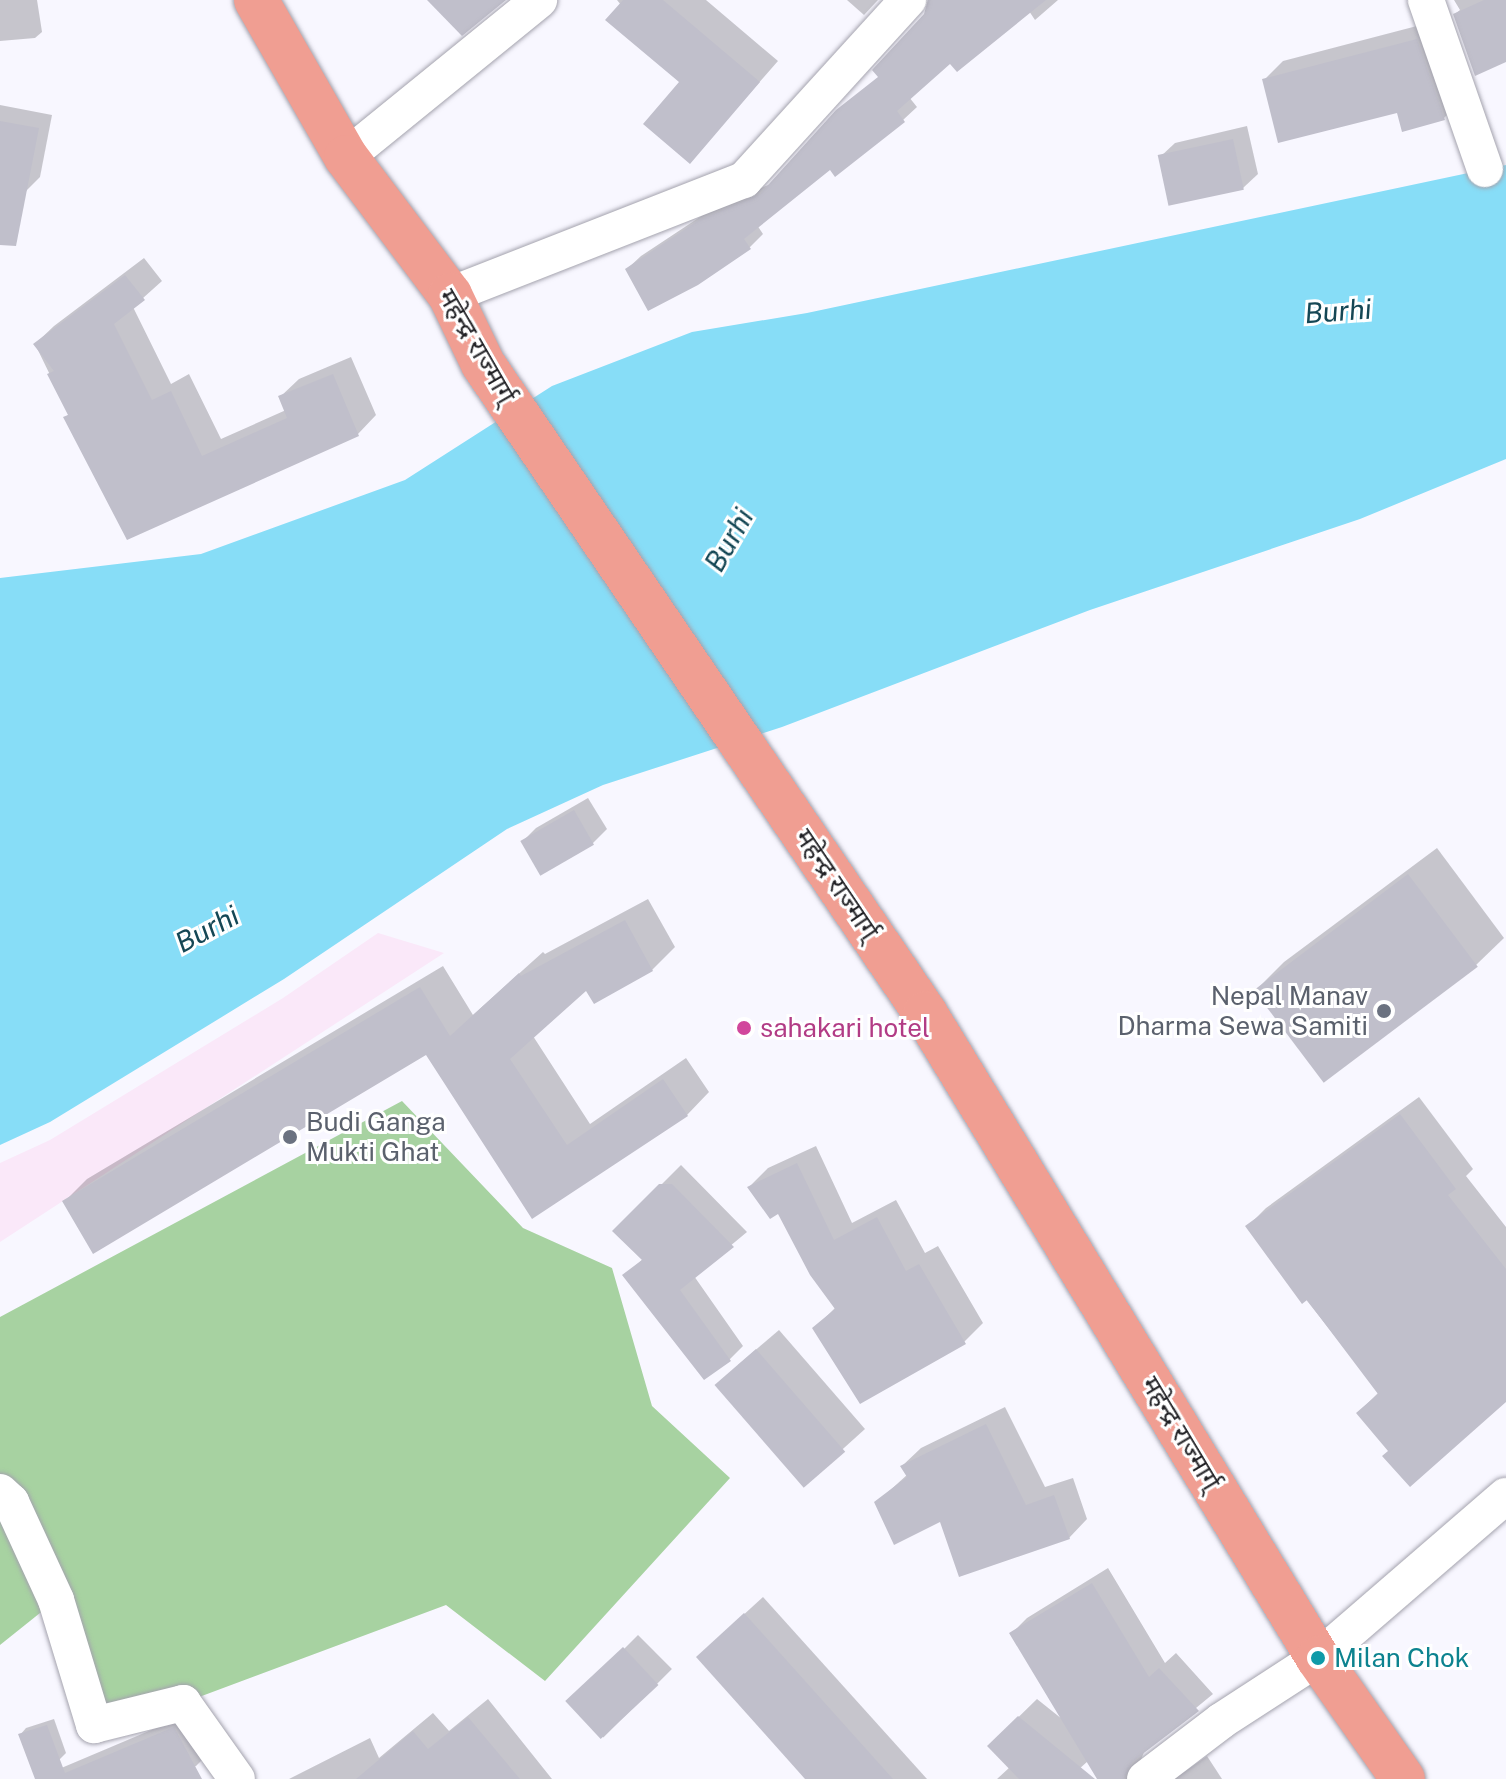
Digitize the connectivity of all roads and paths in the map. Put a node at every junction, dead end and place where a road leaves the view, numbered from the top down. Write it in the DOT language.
graph roads {
  1 [pos="256,0"];
  2 [pos="539,0"];
  3 [pos="908,0"];
  4 [pos="1426,0"];
  5 [pos="346,157"];
  6 [pos="1485,169"];
  7 [pos="450,295"];
  8 [pos="0,1492"];
  9 [pos="1506,1496"];
  10 [pos="1318,1658"];
  11 [pos="237,1779"];
  12 [pos="1145,1779"];
  13 [pos="1403,1779"];
  1 -- 5 [label="highway, महेन्द्र राज्मार्ग्"];
  2 -- 5 [label="street"];
  3 -- 7 [label="street"];
  4 -- 6 [label="street"];
  5 -- 7 [label="highway, महेन्द्र राज्मार्ग्"];
  7 -- 10 [label="highway, महेन्द्र राज्मार्ग्"];
  8 -- 11 [label="street"];
  9 -- 10 [label="street"];
  10 -- 12 [label="street"];
  10 -- 13 [label="highway, महेन्द्र राज्मार्ग्"];
}
